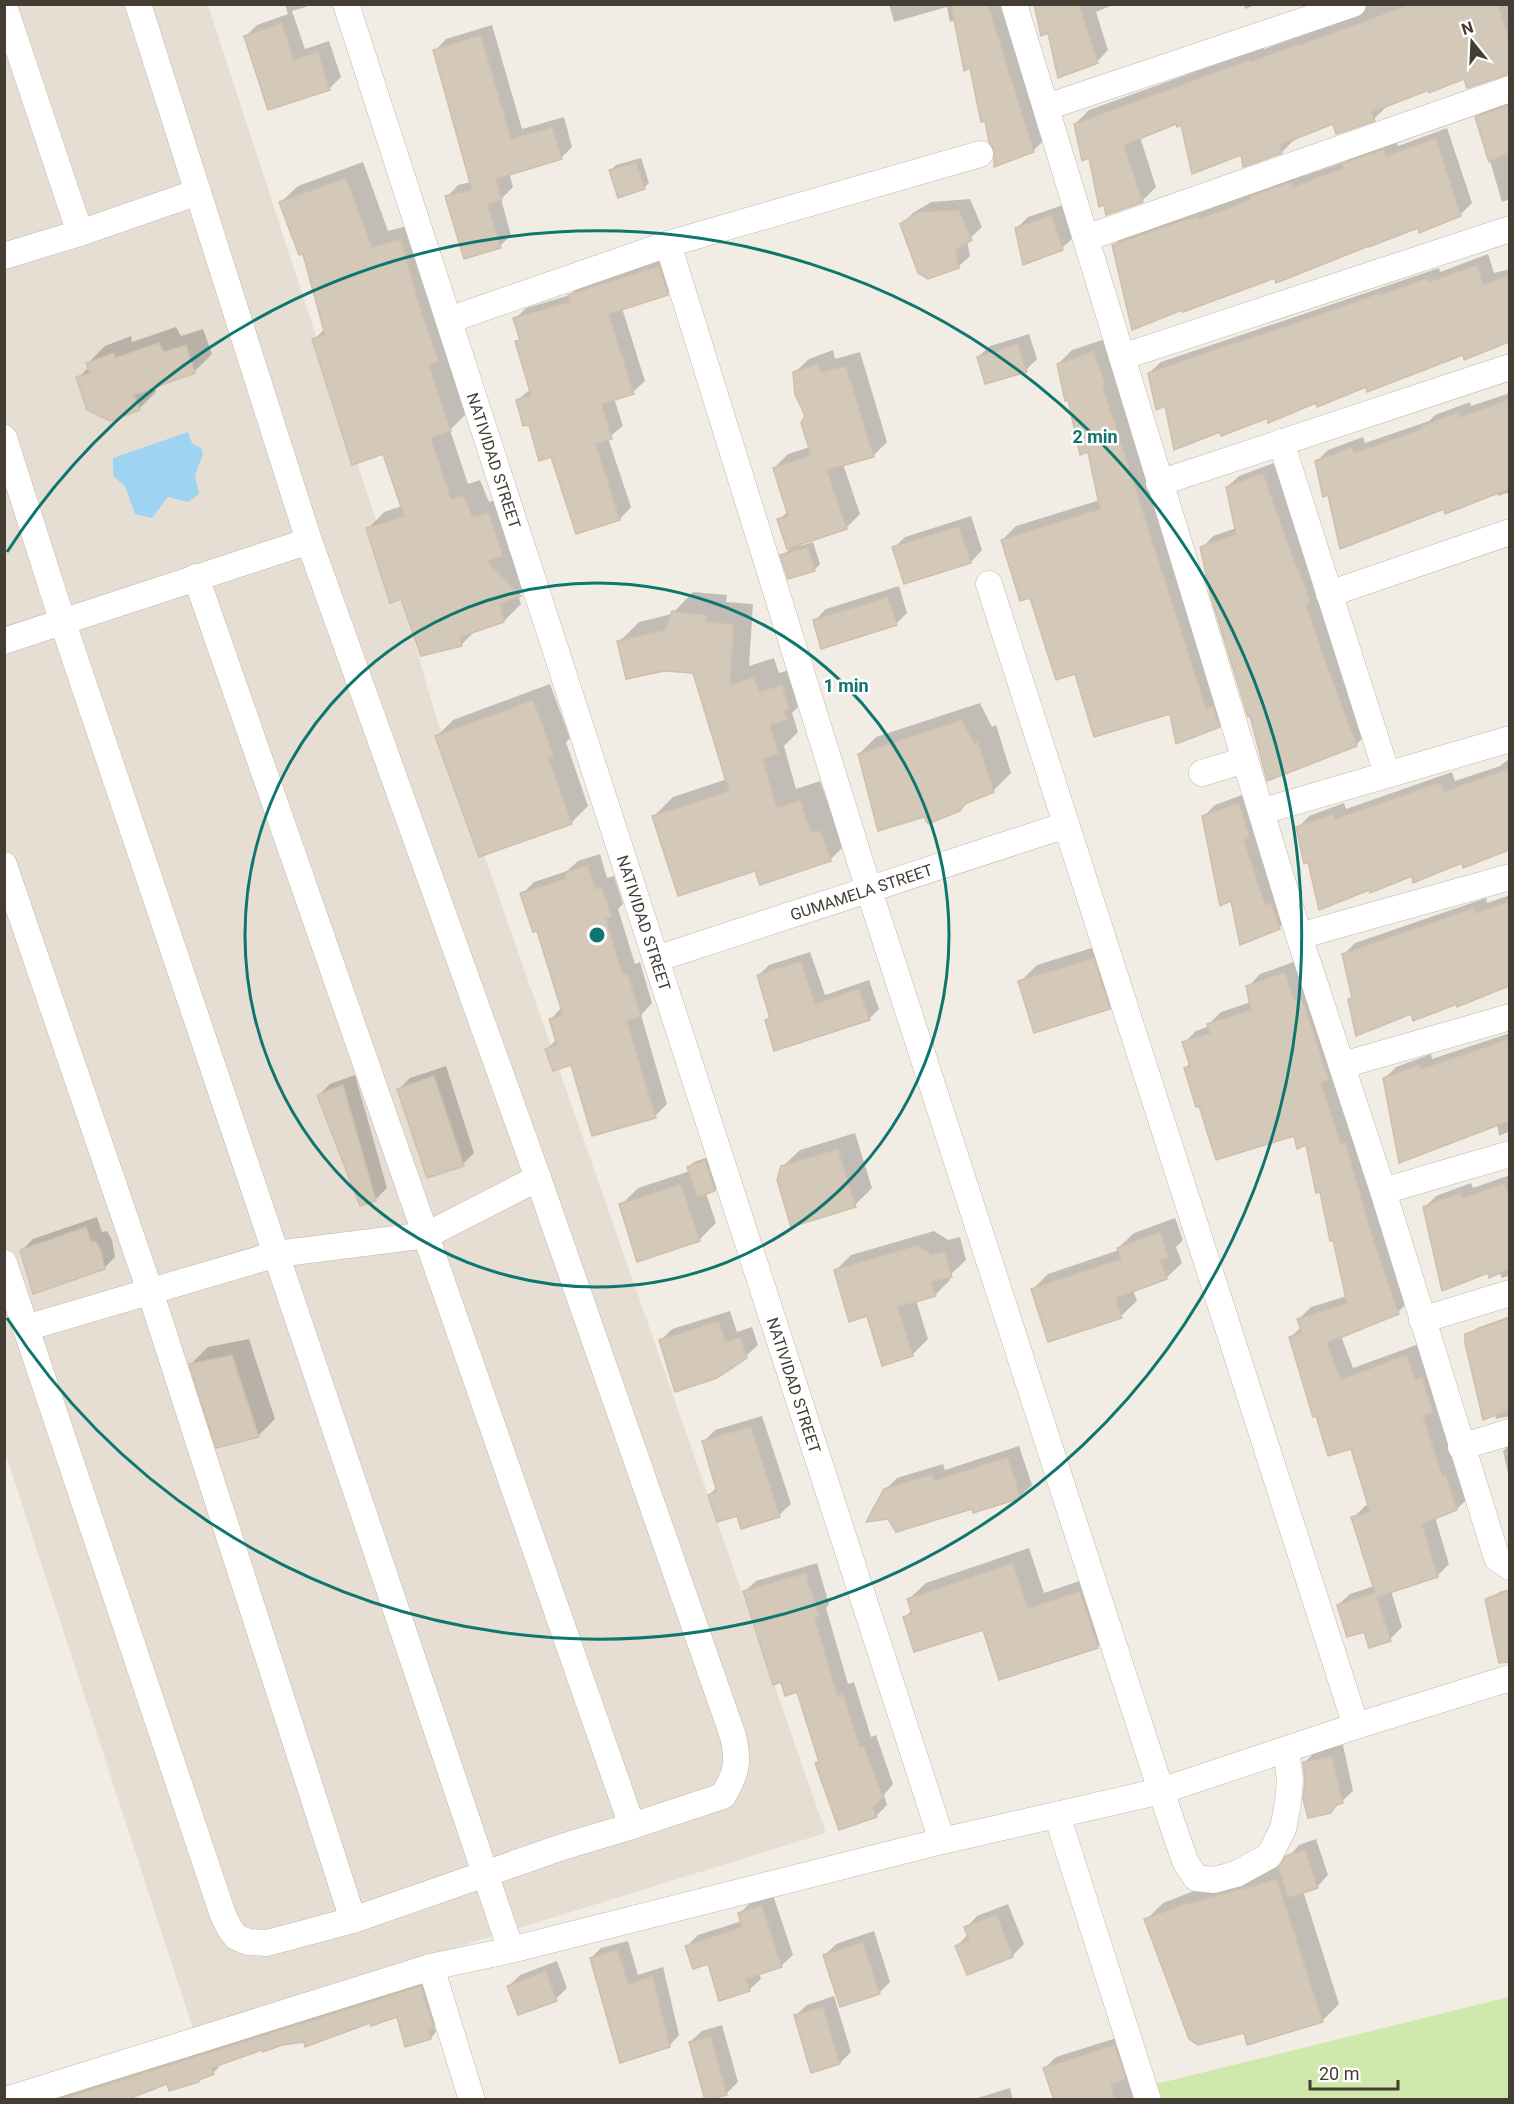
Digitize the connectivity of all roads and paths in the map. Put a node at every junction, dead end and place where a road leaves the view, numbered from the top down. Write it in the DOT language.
graph roads {
  1 [pos="138,4"];
  2 [pos="346,4"];
  3 [pos="1014,4"];
  4 [pos="1353,4"];
  5 [pos="4,6"];
  6 [pos="1509,89"];
  7 [pos="1047,107"];
  8 [pos="980,153"];
  9 [pos="198,192"];
  10 [pos="1509,229"];
  11 [pos="80,233"];
  12 [pos="1086,238"];
  13 [pos="668,244"];
  14 [pos="4,256"];
  15 [pos="449,320"];
  16 [pos="1122,357"];
  17 [pos="1509,367"];
  18 [pos="4,438"];
  19 [pos="1281,442"];
  20 [pos="1159,483"];
  21 [pos="1509,532"];
  22 [pos="309,541"];
  23 [pos="196,577"];
  24 [pos="988,584"];
  25 [pos="1329,594"];
  26 [pos="63,623"];
  27 [pos="4,641"];
  28 [pos="1509,739"];
  29 [pos="1245,760"];
  30 [pos="1202,773"];
  31 [pos="1387,774"];
  32 [pos="1263,811"];
  33 [pos="1066,825"];
  34 [pos="4,865"];
  35 [pos="1509,877"];
  36 [pos="869,890"];
  37 [pos="1299,936"];
  38 [pos="656,959"];
  39 [pos="1509,1017"];
  40 [pos="1343,1065"];
  41 [pos="1509,1154"];
  42 [pos="538,1178"];
  43 [pos="1383,1191"];
  44 [pos="427,1235"];
  45 [pos="277,1254"];
  46 [pos="4,1263"];
  47 [pos="150,1291"];
  48 [pos="1509,1293"];
  49 [pos="1422,1320"];
  50 [pos="26,1328"];
  51 [pos="1509,1432"];
  52 [pos="1461,1447"];
  53 [pos="1509,1567"];
  54 [pos="1509,1678"];
  55 [pos="1356,1726"];
  56 [pos="1286,1750"];
  57 [pos="1161,1791"];
  58 [pos="1057,1815"];
  59 [pos="632,1826"];
  60 [pos="942,1841"];
  61 [pos="485,1874"];
  62 [pos="353,1920"];
  63 [pos="511,1950"];
  64 [pos="431,1967"];
  65 [pos="6,2100"];
  66 [pos="472,2100"];
  67 [pos="1148,2100"];
  1 -- 9 [label="street"];
  2 -- 15 [label="street, NATIVIDAD STREET"];
  3 -- 7 [label="street"];
  4 -- 7 [label="street"];
  5 -- 11 [label="street"];
  6 -- 12 [label="street"];
  7 -- 12 [label="street"];
  8 -- 13 [label="street"];
  9 -- 11 [label="street"];
  9 -- 22 [label="street"];
  10 -- 16 [label="street"];
  11 -- 14 [label="street"];
  12 -- 16 [label="street"];
  13 -- 15 [label="street"];
  13 -- 36 [label="street"];
  15 -- 38 [label="street, NATIVIDAD STREET"];
  16 -- 20 [label="street"];
  17 -- 19 [label="street"];
  18 -- 26 [label="street"];
  19 -- 20 [label="street"];
  19 -- 25 [label="street"];
  20 -- 29 [label="street"];
  21 -- 25 [label="street"];
  22 -- 23 [label="street"];
  22 -- 42 [label="street"];
  23 -- 26 [label="street"];
  23 -- 44 [label="street"];
  24 -- 33 [label="street"];
  25 -- 31 [label="street"];
  26 -- 27 [label="street"];
  26 -- 45 [label="street"];
  28 -- 31 [label="street"];
  29 -- 30 [label="street"];
  29 -- 32 [label="street"];
  31 -- 32 [label="street"];
  32 -- 37 [label="street"];
  33 -- 36 [label="street, GUMAMELA STREET"];
  33 -- 55 [label="street"];
  34 -- 47 [label="street"];
  35 -- 37 [label="street"];
  36 -- 38 [label="street, GUMAMELA STREET"];
  36 -- 57 [label="street"];
  37 -- 40 [label="street"];
  38 -- 60 [label="street, NATIVIDAD STREET"];
  39 -- 40 [label="street"];
  40 -- 43 [label="street"];
  41 -- 43 [label="street"];
  42 -- 44 [label="street"];
  42 -- 59 [label="street"];
  43 -- 49 [label="street"];
  44 -- 45 [label="street"];
  44 -- 59 [label="street"];
  45 -- 47 [label="street"];
  45 -- 61 [label="street"];
  46 -- 50 [label="street"];
  47 -- 50 [label="street"];
  47 -- 62 [label="street"];
  48 -- 49 [label="street"];
  49 -- 52 [label="street"];
  50 -- 62 [label="street"];
  51 -- 52 [label="street"];
  52 -- 53 [label="street"];
  54 -- 55 [label="street"];
  55 -- 56 [label="street"];
  56 -- 57 [label="street"];
  56 -- 57 [label="street"];
  57 -- 58 [label="street"];
  58 -- 60 [label="street"];
  58 -- 67 [label="street"];
  59 -- 61 [label="street"];
  60 -- 63 [label="street"];
  61 -- 62 [label="street"];
  61 -- 63 [label="street"];
  63 -- 64 [label="street"];
  64 -- 65 [label="street"];
  64 -- 66 [label="street"];
}
